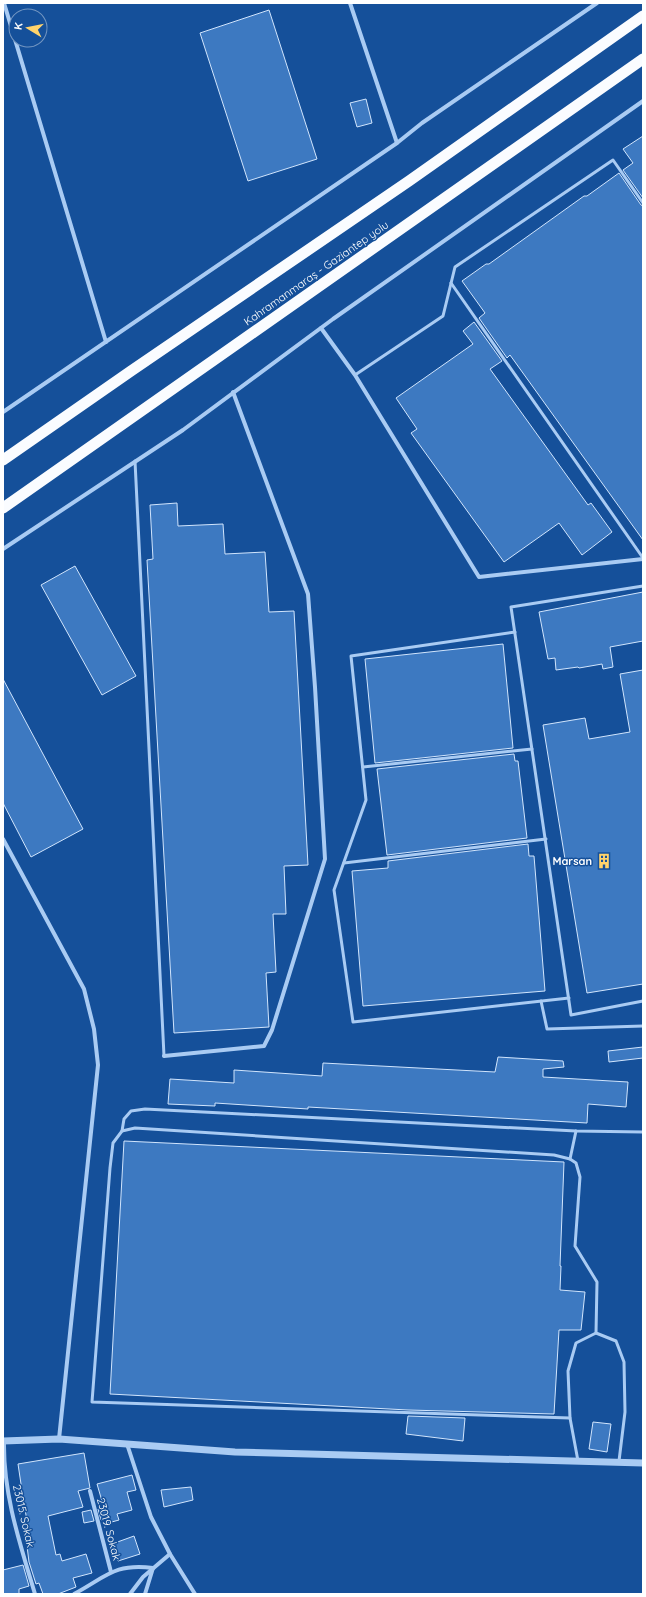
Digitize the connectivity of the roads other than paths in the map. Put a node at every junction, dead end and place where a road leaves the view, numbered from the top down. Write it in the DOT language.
graph roads {
  1 [pos="4,3"];
  2 [pos="350,3"];
  3 [pos="597,3"];
  4 [pos="643,16"];
  5 [pos="643,59"];
  6 [pos="643,101"];
  7 [pos="397,143"];
  8 [pos="643,203"];
  9 [pos="451,283"];
  10 [pos="321,328"];
  11 [pos="106,342"];
  12 [pos="354,375"];
  13 [pos="234,392"];
  14 [pos="3,412"];
  15 [pos="3,460"];
  16 [pos="135,461"];
  17 [pos="3,508"];
  18 [pos="3,549"];
  19 [pos="643,559"];
  20 [pos="643,586"];
  21 [pos="515,632"];
  22 [pos="532,749"];
  23 [pos="363,767"];
  24 [pos="546,839"];
  25 [pos="3,840"];
  26 [pos="344,863"];
  27 [pos="569,998"];
  28 [pos="541,1001"];
  29 [pos="643,1001"];
  30 [pos="643,1026"];
  31 [pos="164,1056"];
  32 [pos="122,1131"];
  33 [pos="576,1131"];
  34 [pos="643,1132"];
  35 [pos="570,1159"];
  36 [pos="596,1333"];
  37 [pos="570,1418"];
  38 [pos="59,1439"];
  39 [pos="4,1441"];
  40 [pos="127,1444"];
  41 [pos="578,1461"];
  42 [pos="619,1462"];
  43 [pos="643,1463"];
  44 [pos="90,1491"];
  45 [pos="170,1554"];
  46 [pos="153,1568"];
  47 [pos="111,1572"];
  48 [pos="35,1594"];
  49 [pos="74,1594"];
  50 [pos="130,1594"];
  51 [pos="145,1594"];
  52 [pos="195,1594"];
  1 -- 11 [label="street"];
  2 -- 7 [label="street"];
  3 -- 7 [label="street"];
  4 -- 15 [label="highway, Kahramanmaraş - Gaziantep yolu"];
  5 -- 17 [label="highway, Kahramanmaraş - Gaziantep yolu"];
  6 -- 10 [label="street"];
  7 -- 11 [label="street"];
  8 -- 9 [label="lane"];
  9 -- 12 [label="lane"];
  9 -- 19 [label="lane"];
  10 -- 12 [label="street"];
  10 -- 13 [label="street"];
  11 -- 14 [label="street"];
  12 -- 19 [label="street"];
  13 -- 16 [label="street"];
  13 -- 31 [label="street"];
  16 -- 18 [label="street"];
  16 -- 31 [label="lane"];
  20 -- 21 [label="lane"];
  21 -- 22 [label="lane"];
  21 -- 23 [label="lane"];
  22 -- 23 [label="lane"];
  22 -- 24 [label="lane"];
  23 -- 26 [label="lane"];
  24 -- 26 [label="lane"];
  24 -- 27 [label="lane"];
  25 -- 38 [label="street"];
  26 -- 28 [label="lane"];
  27 -- 28 [label="lane"];
  27 -- 29 [label="lane"];
  28 -- 30 [label="lane"];
  32 -- 33 [label="lane"];
  32 -- 35 [label="lane"];
  32 -- 37 [label="lane"];
  33 -- 34 [label="lane"];
  33 -- 35 [label="lane"];
  35 -- 36 [label="lane"];
  36 -- 37 [label="lane"];
  36 -- 42 [label="lane"];
  37 -- 41 [label="lane"];
  38 -- 39 [label="street"];
  38 -- 40 [label="street"];
  39 -- 48 [label="street, 23015. Sokak"];
  40 -- 41 [label="street"];
  40 -- 45 [label="street"];
  41 -- 42 [label="street"];
  42 -- 43 [label="street"];
  44 -- 47 [label="street, 23019. Sokak"];
  45 -- 46 [label="street"];
  45 -- 52 [label="street"];
  46 -- 47 [label="street"];
  46 -- 50 [label="street"];
  46 -- 51 [label="street"];
  47 -- 49 [label="street"];
}
